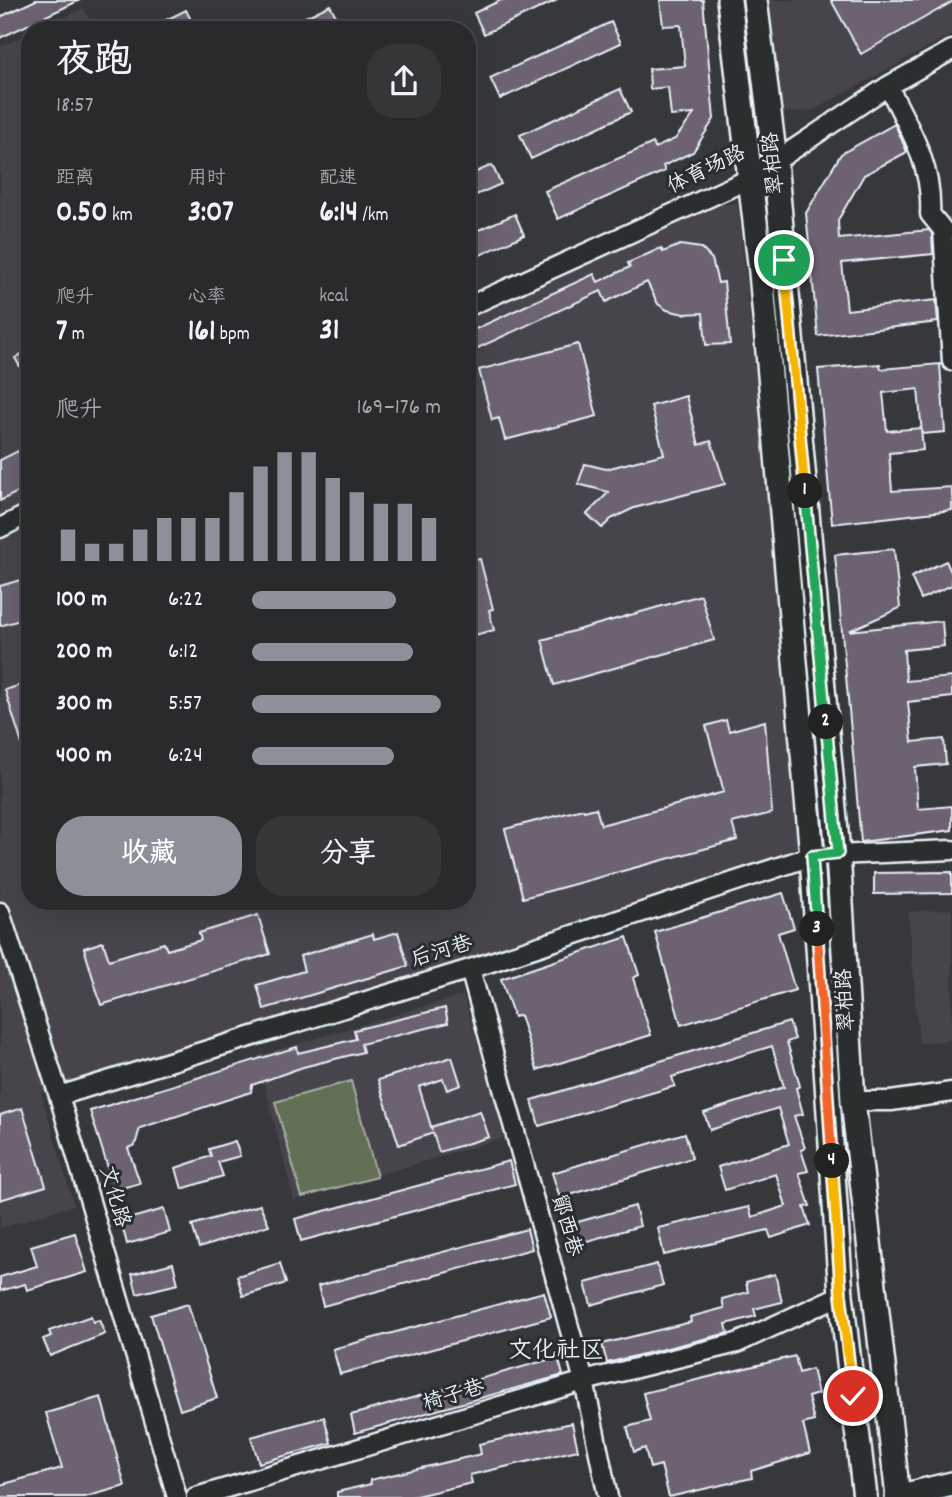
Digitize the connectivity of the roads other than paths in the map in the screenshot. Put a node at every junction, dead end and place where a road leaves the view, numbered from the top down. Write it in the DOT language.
graph roads {
  1 [pos="729,0"];
  2 [pos="755,0"];
  3 [pos="952,50"];
  4 [pos="888,86"];
  5 [pos="775,161"];
  6 [pos="748,179"];
  7 [pos="476,303"];
  8 [pos="952,361"];
  9 [pos="21,517"];
  10 [pos="0,527"];
  11 [pos="952,850"];
  12 [pos="838,853"];
  13 [pos="812,856"];
  14 [pos="0,912"];
  15 [pos="470,969"];
  16 [pos="952,1092"];
  17 [pos="59,1096"];
  18 [pos="853,1101"];
  19 [pos="841,1295"];
  20 [pos="584,1381"];
  21 [pos="952,1484"];
  22 [pos="177,1497"];
  23 [pos="196,1497"];
  24 [pos="608,1497"];
  25 [pos="865,1497"];
  26 [pos="898,1497"];
  1 -- 6 [label="main road, 翠柏路"];
  2 -- 5 [label="main road, 翠柏路"];
  3 -- 4 [label="street, 体育场路"];
  4 -- 5 [label="street, 体育场路"];
  4 -- 8 [label="street"];
  5 -- 6 [label="street, 体育场路"];
  5 -- 12 [label="main road, 翠柏路"];
  6 -- 7 [label="street, 体育场路"];
  6 -- 13 [label="main road, 翠柏路"];
  9 -- 10 [label="street"];
  11 -- 12 [label="street, 后河巷"];
  12 -- 13 [label="street, 后河巷"];
  12 -- 18 [label="main road, 翠柏路"];
  13 -- 15 [label="street, 后河巷"];
  13 -- 19 [label="main road, 翠柏路"];
  14 -- 17 [label="street, 文化路"];
  15 -- 17 [label="street, 后河巷"];
  15 -- 20 [label="street, 鄮西巷"];
  16 -- 18 [label="street"];
  17 -- 22 [label="street, 文化路"];
  18 -- 26 [label="main road, 翠柏路"];
  19 -- 20 [label="street, 椅子巷"];
  19 -- 25 [label="main road, 翠柏路"];
  20 -- 23 [label="street, 椅子巷"];
  20 -- 24 [label="street, 鄮西巷"];
  21 -- 26 [label="main road"];
}
